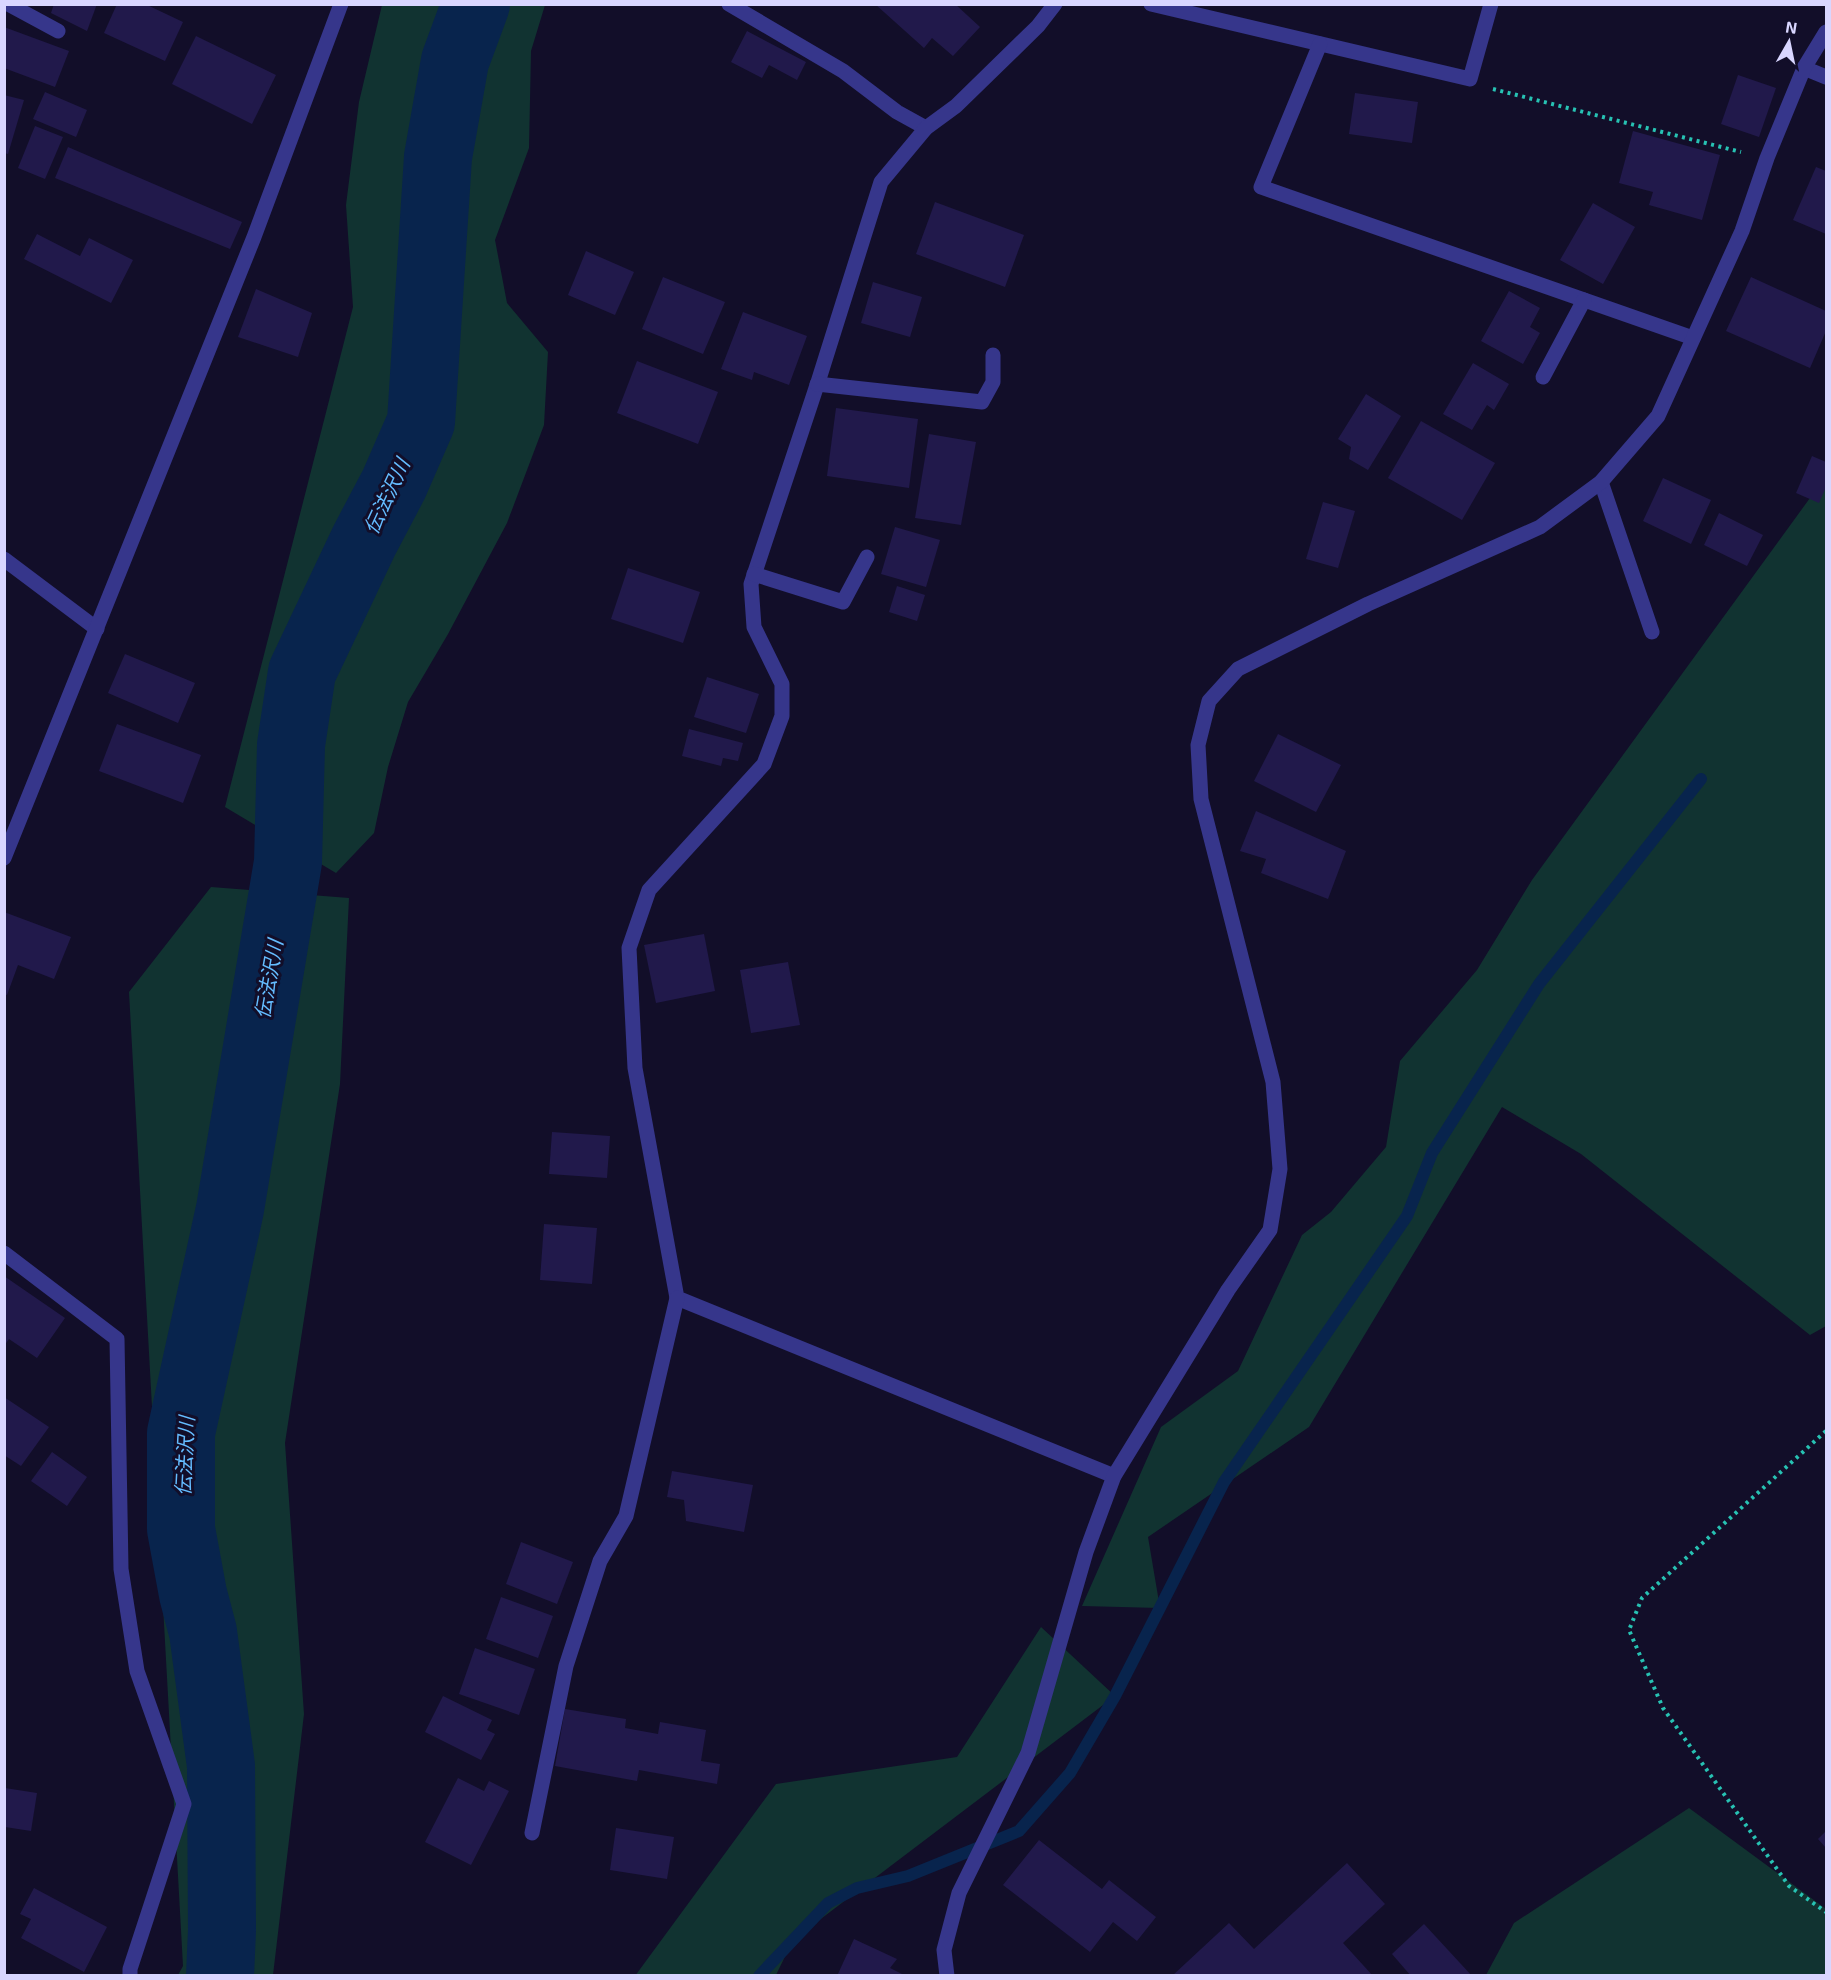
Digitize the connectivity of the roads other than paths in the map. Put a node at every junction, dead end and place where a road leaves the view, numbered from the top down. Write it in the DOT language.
graph roads {
  1 [pos="8,4"];
  2 [pos="729,4"];
  3 [pos="1055,4"];
  4 [pos="1151,4"];
  5 [pos="1491,4"];
  6 [pos="340,5"];
  7 [pos="58,31"];
  8 [pos="1827,32"];
  9 [pos="1320,44"];
  10 [pos="1804,68"];
  11 [pos="1827,77"];
  12 [pos="926,128"];
  13 [pos="1584,300"];
  14 [pos="1693,338"];
  15 [pos="993,355"];
  16 [pos="1543,377"];
  17 [pos="817,384"];
  18 [pos="1601,482"];
  19 [pos="867,557"];
  20 [pos="4,559"];
  21 [pos="754,574"];
  22 [pos="97,629"];
  23 [pos="1652,632"];
  24 [pos="4,858"];
  25 [pos="4,1253"];
  26 [pos="677,1298"];
  27 [pos="1114,1476"];
  28 [pos="532,1833"];
  29 [pos="130,1976"];
  30 [pos="947,1976"];
  1 -- 7 [label="street"];
  2 -- 12 [label="street"];
  3 -- 12 [label="street"];
  4 -- 9 [label="street"];
  5 -- 9 [label="street"];
  6 -- 22 [label="street"];
  8 -- 10 [label="street"];
  9 -- 13 [label="street"];
  10 -- 11 [label="street"];
  10 -- 14 [label="street"];
  12 -- 17 [label="street"];
  13 -- 14 [label="street"];
  13 -- 16 [label="street"];
  14 -- 18 [label="street"];
  15 -- 17 [label="street"];
  17 -- 21 [label="street"];
  18 -- 23 [label="street"];
  18 -- 27 [label="street"];
  19 -- 21 [label="street"];
  20 -- 22 [label="street"];
  21 -- 26 [label="street"];
  22 -- 24 [label="street"];
  25 -- 29 [label="street"];
  26 -- 27 [label="street"];
  26 -- 28 [label="street"];
  27 -- 30 [label="street"];
}
